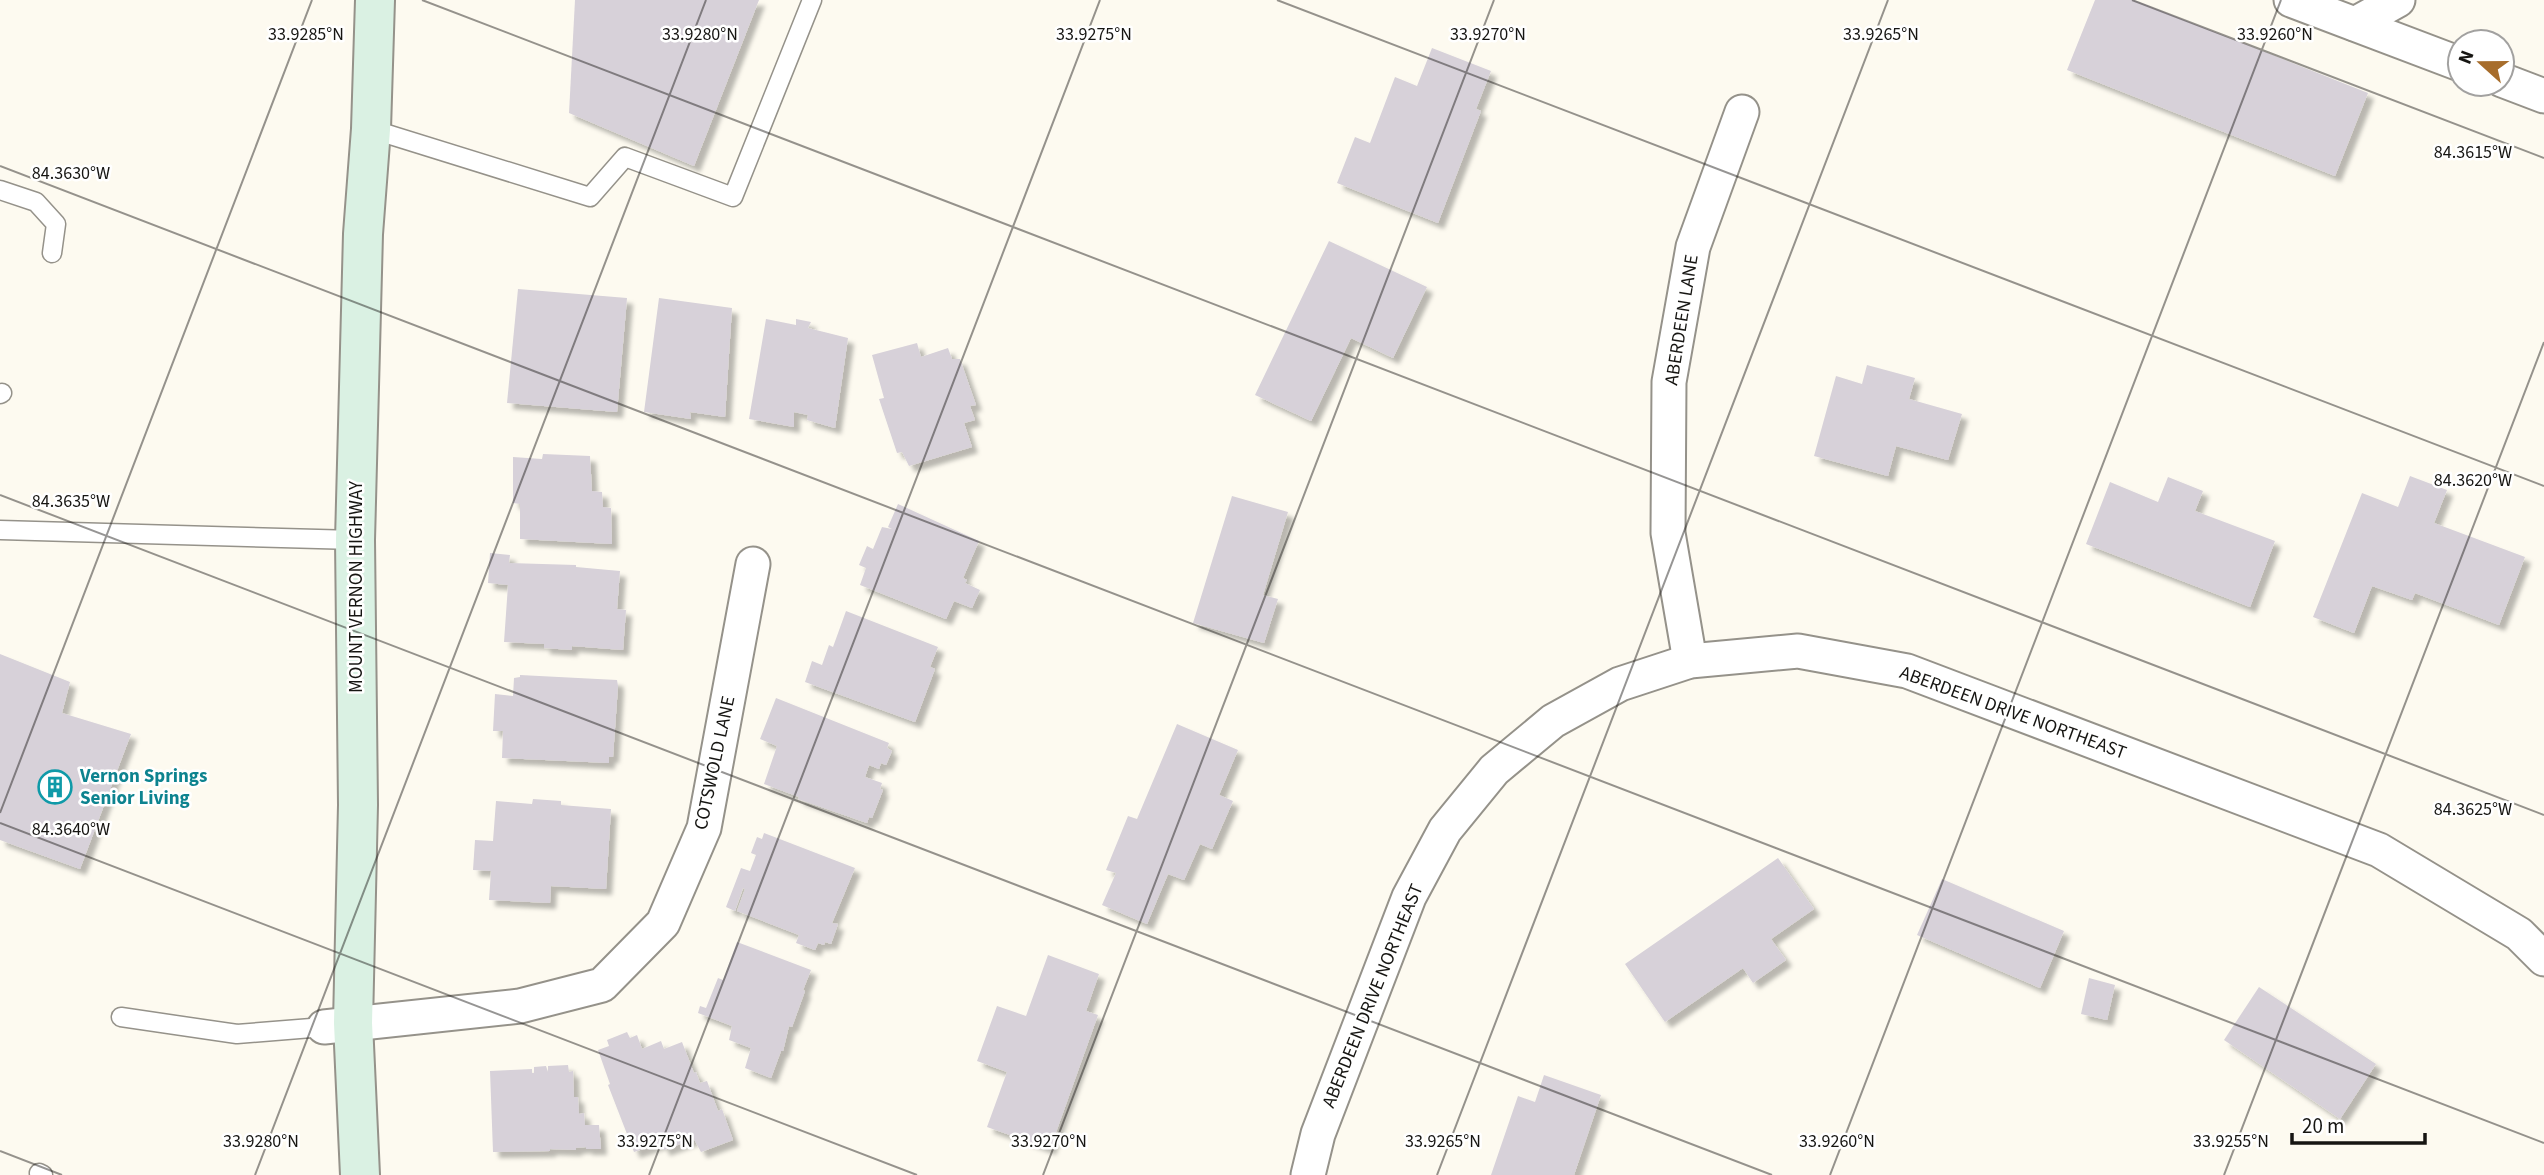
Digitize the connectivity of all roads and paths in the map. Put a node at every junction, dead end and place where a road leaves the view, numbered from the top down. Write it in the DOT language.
graph roads {
  1 [pos="375,0"];
  2 [pos="812,0"];
  3 [pos="2291,0"];
  4 [pos="2398,0"];
  5 [pos="2355,24"];
  6 [pos="2446,59"];
  7 [pos="2516,85"];
  8 [pos="2544,96"];
  9 [pos="1742,112"];
  10 [pos="371,129"];
  11 [pos="0,190"];
  12 [pos="52,253"];
  13 [pos="0,530"];
  14 [pos="355,540"];
  15 [pos="753,564"];
  16 [pos="1690,662"];
  17 [pos="2544,959"];
  18 [pos="121,1017"];
  19 [pos="338,1025"];
  20 [pos="360,1175"];
  21 [pos="1308,1175"];
  1 -- 10 [label="main road, MOUNT VERNON HIGHWAY"];
  2 -- 10 [label="lane"];
  3 -- 5 [label="street"];
  4 -- 5 [label="street"];
  5 -- 6 [label="street"];
  7 -- 8 [label="street"];
  9 -- 16 [label="street, ABERDEEN LANE"];
  10 -- 14 [label="main road, MOUNT VERNON HIGHWAY"];
  11 -- 12 [label="lane"];
  13 -- 14 [label="lane"];
  14 -- 19 [label="main road, MOUNT VERNON HIGHWAY"];
  15 -- 19 [label="street, COTSWOLD LANE"];
  16 -- 17 [label="street, ABERDEEN DRIVE NORTHEAST"];
  16 -- 21 [label="street, ABERDEEN DRIVE NORTHEAST"];
  18 -- 19 [label="lane"];
  19 -- 20 [label="main road, MOUNT VERNON HIGHWAY"];
}
